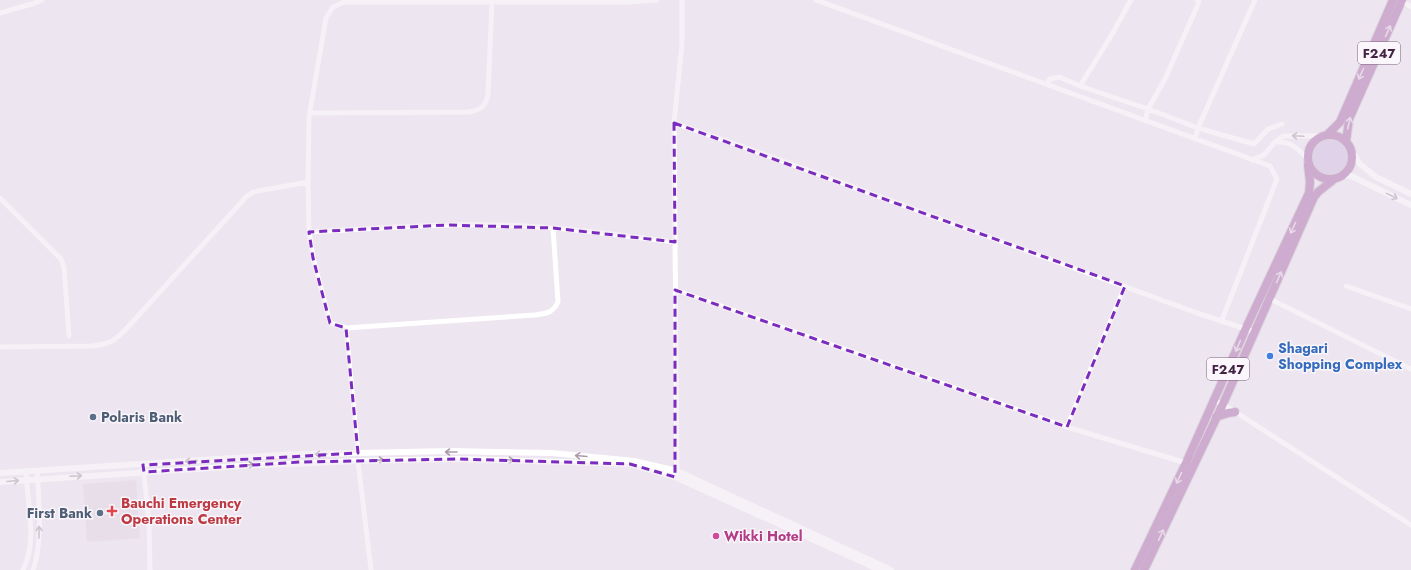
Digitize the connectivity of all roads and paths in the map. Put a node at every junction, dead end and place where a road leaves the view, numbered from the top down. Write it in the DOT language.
graph roads {
  1 [pos="42,0"];
  2 [pos="658,0"];
  3 [pos="682,0"];
  4 [pos="816,0"];
  5 [pos="1131,0"];
  6 [pos="1197,0"];
  7 [pos="1255,0"];
  8 [pos="1393,0"];
  9 [pos="1401,0"];
  10 [pos="586,1"];
  11 [pos="492,2"];
  12 [pos="1411,7"];
  13 [pos="0,14"];
  14 [pos="1046,84"];
  15 [pos="1080,86"];
  16 [pos="1148,109"];
  17 [pos="310,113"];
  18 [pos="1145,121"];
  19 [pos="674,123"];
  20 [pos="1282,124"];
  21 [pos="1198,128"];
  22 [pos="1325,135"];
  23 [pos="1195,139"];
  24 [pos="1274,142"];
  25 [pos="1346,142"];
  26 [pos="1351,150"];
  27 [pos="1252,160"];
  28 [pos="1308,162"];
  29 [pos="1343,175"];
  30 [pos="1333,180"];
  31 [pos="308,182"];
  32 [pos="1411,194"];
  33 [pos="0,198"];
  34 [pos="1411,205"];
  35 [pos="553,228"];
  36 [pos="309,232"];
  37 [pos="675,242"];
  38 [pos="1125,286"];
  39 [pos="1346,286"];
  40 [pos="675,290"];
  41 [pos="1270,299"];
  42 [pos="1411,309"];
  43 [pos="1222,320"];
  44 [pos="346,328"];
  45 [pos="1246,328"];
  46 [pos="1255,332"];
  47 [pos="69,336"];
  48 [pos="0,347"];
  49 [pos="1411,369"];
  50 [pos="1214,401"];
  51 [pos="1223,404"];
  52 [pos="1235,412"];
  53 [pos="1216,417"];
  54 [pos="1067,428"];
  55 [pos="358,452"];
  56 [pos="358,460"];
  57 [pos="1186,463"];
  58 [pos="143,464"];
  59 [pos="26,471"];
  60 [pos="37,471"];
  61 [pos="144,472"];
  62 [pos="0,473"];
  63 [pos="676,474"];
  64 [pos="38,479"];
  65 [pos="27,480"];
  66 [pos="0,482"];
  67 [pos="1411,525"];
  68 [pos="23,570"];
  69 [pos="33,570"];
  70 [pos="150,570"];
  71 [pos="371,570"];
  72 [pos="880,570"];
  73 [pos="891,570"];
  74 [pos="1135,570"];
  75 [pos="1144,570"];
  1 -- 13 [label="street"];
  2 -- 10 [label="street"];
  3 -- 19 [label="street"];
  4 -- 14 [label="street"];
  5 -- 15 [label="street"];
  6 -- 16 [label="street"];
  7 -- 21 [label="street"];
  8 -- 22 [label="main road, F247, one-way"];
  9 -- 12 [label="street"];
  25 -- 9 [label="main road, F247, one-way"];
  10 -- 11 [label="street"];
  11 -- 17 [label="street"];
  11 -- 17 [label="street"];
  14 -- 15 [label="street"];
  14 -- 18 [label="street"];
  15 -- 16 [label="street"];
  16 -- 18 [label="street"];
  16 -- 21 [label="street"];
  17 -- 31 [label="street"];
  18 -- 23 [label="street"];
  19 -- 37 [label="street"];
  19 -- 38 [label="street"];
  20 -- 21 [label="street"];
  21 -- 23 [label="street"];
  22 -- 24 [label="street, one-way"];
  22 -- 25 [label="main road"];
  22 -- 28 [label="main road, F247"];
  23 -- 27 [label="street"];
  24 -- 27 [label="street"];
  24 -- 28 [label="street"];
  25 -- 26 [label="main road"];
  26 -- 29 [label="main road"];
  26 -- 32 [label="street"];
  27 -- 43 [label="street"];
  28 -- 30 [label="main road"];
  28 -- 45 [label="main road, F247, one-way"];
  29 -- 30 [label="main road, F247"];
  29 -- 34 [label="street, one-way"];
  41 -- 30 [label="main road, F247, one-way"];
  31 -- 36 [label="street"];
  31 -- 48 [label="street"];
  33 -- 47 [label="street"];
  35 -- 36 [label="street"];
  35 -- 37 [label="street"];
  35 -- 44 [label="street"];
  36 -- 44 [label="street"];
  37 -- 40 [label="street"];
  38 -- 43 [label="street"];
  38 -- 54 [label="street"];
  39 -- 42 [label="street"];
  40 -- 54 [label="street"];
  40 -- 63 [label="street"];
  41 -- 46 [label="main road, F247"];
  41 -- 49 [label="street"];
  43 -- 45 [label="street"];
  44 -- 55 [label="street"];
  45 -- 46 [label="street"];
  45 -- 50 [label="main road, F247, one-way"];
  46 -- 51 [label="main road, F247"];
  50 -- 51 [label="street"];
  50 -- 57 [label="main road, F247"];
  51 -- 52 [label="street"];
  51 -- 53 [label="main road, F247"];
  52 -- 53 [label="main road"];
  52 -- 67 [label="street"];
  75 -- 53 [label="main road, F247, one-way"];
  54 -- 57 [label="street"];
  55 -- 58 [label="street, one-way"];
  63 -- 55 [label="street, one-way"];
  61 -- 56 [label="street, one-way"];
  56 -- 63 [label="street, one-way"];
  56 -- 71 [label="street"];
  57 -- 74 [label="main road, F247, one-way"];
  58 -- 60 [label="street"];
  58 -- 61 [label="street"];
  59 -- 60 [label="street"];
  59 -- 62 [label="street"];
  59 -- 65 [label="street"];
  60 -- 64 [label="street"];
  64 -- 61 [label="street, one-way"];
  61 -- 70 [label="street"];
  63 -- 72 [label="street"];
  63 -- 73 [label="street"];
  64 -- 65 [label="street"];
  69 -- 64 [label="street, one-way"];
  66 -- 65 [label="street, one-way"];
  65 -- 68 [label="street"];
}
